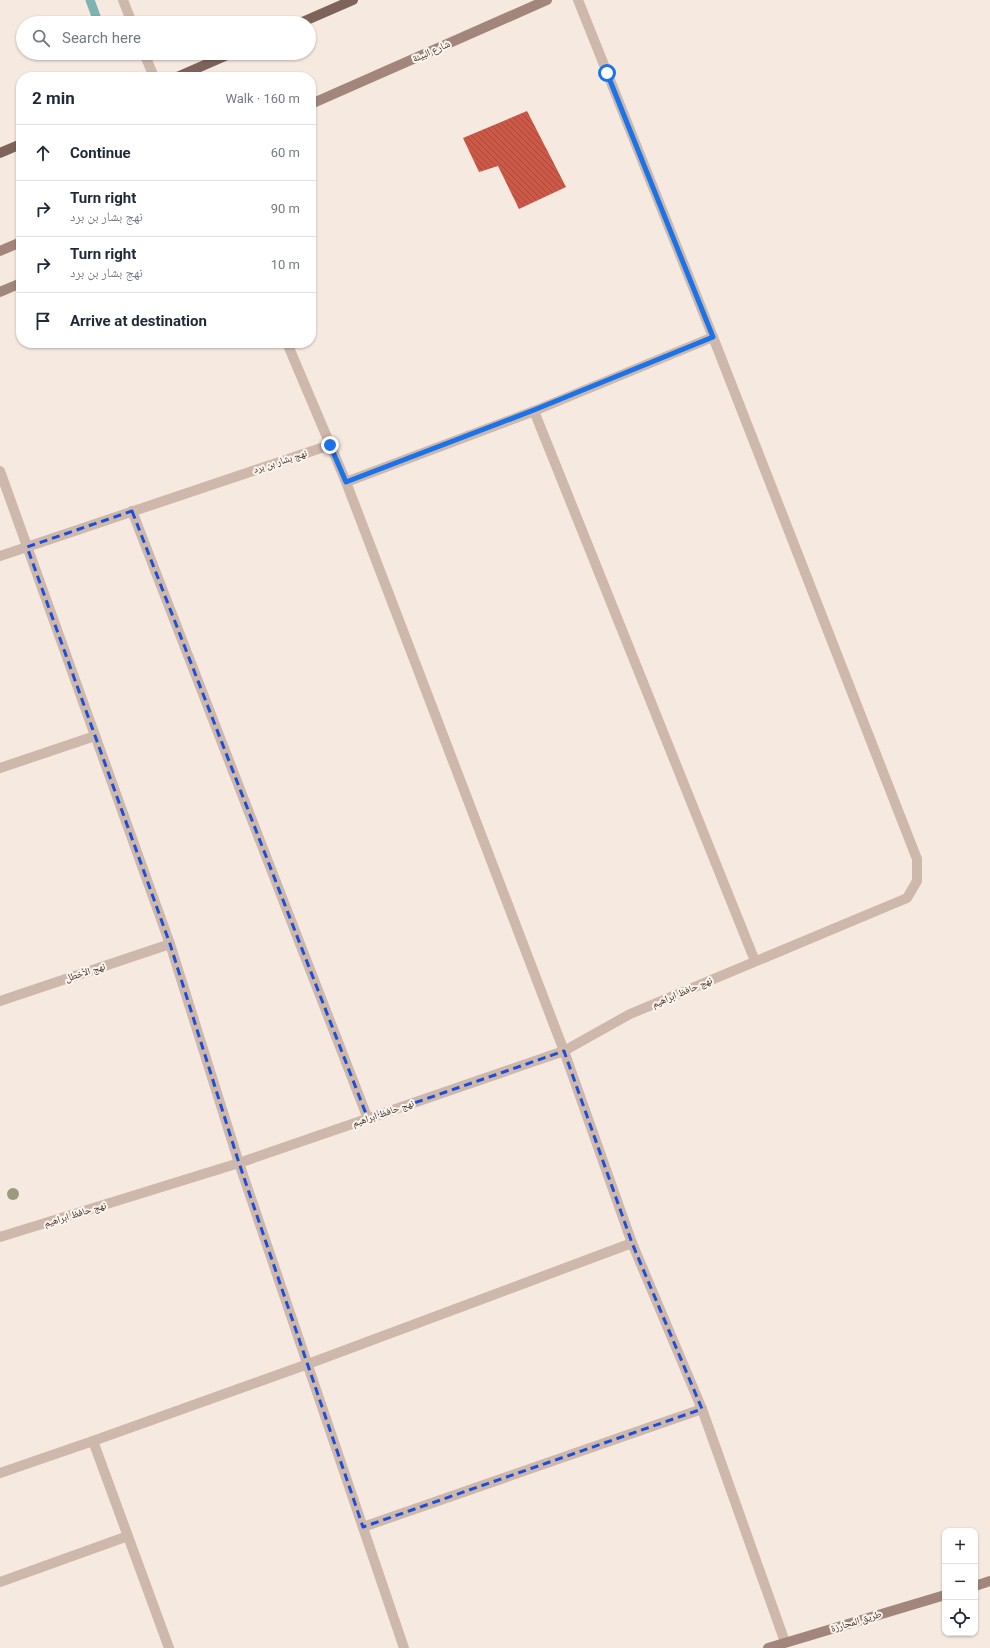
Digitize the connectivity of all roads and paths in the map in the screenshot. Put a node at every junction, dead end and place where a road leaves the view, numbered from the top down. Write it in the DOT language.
graph roads {
  1 [pos="123,0"];
  2 [pos="353,0"];
  3 [pos="547,0"];
  4 [pos="578,0"];
  5 [pos="129,16"];
  6 [pos="316,16"];
  7 [pos="147,60"];
  8 [pos="216,60"];
  9 [pos="152,72"];
  10 [pos="188,72"];
  11 [pos="316,103"];
  12 [pos="16,146"];
  13 [pos="0,153"];
  14 [pos="16,244"];
  15 [pos="0,251"];
  16 [pos="16,285"];
  17 [pos="0,292"];
  18 [pos="713,337"];
  19 [pos="289,348"];
  20 [pos="534,410"];
  21 [pos="330,445"];
  22 [pos="0,471"];
  23 [pos="346,482"];
  24 [pos="132,511"];
  25 [pos="27,547"];
  26 [pos="0,556"];
  27 [pos="95,736"];
  28 [pos="0,768"];
  29 [pos="170,944"];
  30 [pos="755,962"];
  31 [pos="0,1001"];
  32 [pos="564,1052"];
  33 [pos="368,1119"];
  34 [pos="239,1162"];
  35 [pos="0,1237"];
  36 [pos="632,1243"];
  37 [pos="308,1364"];
  38 [pos="702,1409"];
  39 [pos="93,1441"];
  40 [pos="0,1473"];
  41 [pos="363,1527"];
  42 [pos="128,1536"];
  43 [pos="0,1582"];
  44 [pos="990,1582"];
  45 [pos="978,1585"];
  46 [pos="942,1596"];
  47 [pos="785,1642"];
  48 [pos="169,1648"];
  49 [pos="404,1648"];
  50 [pos="768,1648"];
  1 -- 5 [label="street"];
  2 -- 6 [label="main road"];
  3 -- 11 [label="street, شارع البيئة"];
  4 -- 18 [label="street, نهج حافظ ابراهيم"];
  7 -- 9 [label="street"];
  8 -- 10 [label="main road"];
  12 -- 13 [label="main road"];
  14 -- 15 [label="street"];
  16 -- 17 [label="street"];
  18 -- 20 [label="street"];
  18 -- 30 [label="street, نهج حافظ ابراهيم"];
  19 -- 21 [label="street"];
  20 -- 23 [label="street"];
  20 -- 30 [label="street"];
  21 -- 23 [label="street"];
  21 -- 24 [label="street, نهج بشار بن برد"];
  22 -- 25 [label="street"];
  23 -- 32 [label="street"];
  24 -- 25 [label="street, نهج بشار بن برد"];
  24 -- 33 [label="street"];
  25 -- 26 [label="street, نهج بشار بن برد"];
  25 -- 27 [label="street"];
  27 -- 28 [label="street"];
  27 -- 29 [label="street"];
  29 -- 31 [label="street, نهج الأخطل"];
  29 -- 34 [label="street"];
  30 -- 32 [label="street, نهج حافظ ابراهيم"];
  32 -- 33 [label="street, نهج حافظ ابراهيم"];
  32 -- 36 [label="street"];
  33 -- 34 [label="street, نهج حافظ ابراهيم"];
  34 -- 35 [label="street, نهج حافظ ابراهيم"];
  34 -- 37 [label="street"];
  36 -- 37 [label="street"];
  36 -- 38 [label="street"];
  37 -- 39 [label="street"];
  37 -- 41 [label="street"];
  38 -- 41 [label="street"];
  38 -- 47 [label="street"];
  39 -- 40 [label="street"];
  39 -- 42 [label="street"];
  41 -- 49 [label="street"];
  42 -- 43 [label="street"];
  42 -- 48 [label="street"];
  44 -- 45 [label="street"];
  46 -- 47 [label="street, طريق المحارزة"];
  47 -- 50 [label="street, طريق المحارزة"];
}
